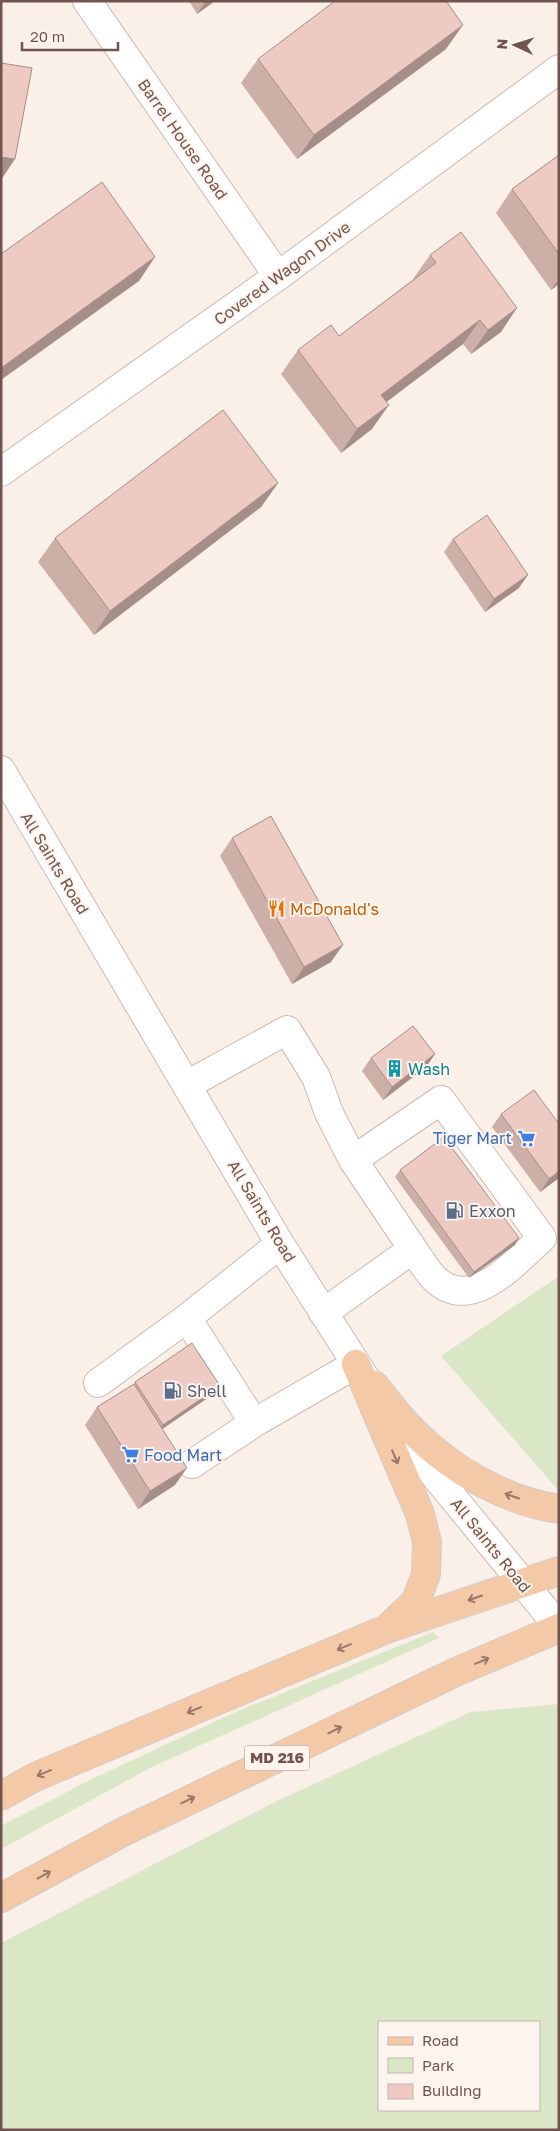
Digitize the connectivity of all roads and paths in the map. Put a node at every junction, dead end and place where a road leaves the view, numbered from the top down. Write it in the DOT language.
graph roads {
  1 [pos="87,1"];
  2 [pos="559,69"];
  3 [pos="278,276"];
  4 [pos="1,472"];
  5 [pos="1,770"];
  6 [pos="187,1085"];
  7 [pos="353,1160"];
  8 [pos="280,1244"];
  9 [pos="413,1249"];
  10 [pos="323,1313"];
  11 [pos="187,1318"];
  12 [pos="356,1364"];
  13 [pos="98,1383"];
  14 [pos="254,1423"];
  15 [pos="192,1464"];
  16 [pos="559,1509"];
  17 [pos="559,1571"];
  18 [pos="522,1583"];
  19 [pos="559,1627"];
  20 [pos="389,1628"];
  21 [pos="1,1796"];
  22 [pos="1,1898"];
  1 -- 3 [label="street, Barrel House Road"];
  2 -- 3 [label="street, Covered Wagon Drive"];
  3 -- 4 [label="street, Covered Wagon Drive"];
  5 -- 6 [label="street, All Saints Road"];
  6 -- 7 [label="street"];
  6 -- 8 [label="street, All Saints Road"];
  7 -- 9 [label="street"];
  7 -- 9 [label="street"];
  8 -- 10 [label="street, All Saints Road"];
  8 -- 11 [label="street"];
  9 -- 10 [label="street"];
  10 -- 12 [label="street, All Saints Road"];
  11 -- 13 [label="street"];
  11 -- 14 [label="street"];
  12 -- 14 [label="street"];
  16 -- 12 [label="main road, one-way"];
  12 -- 18 [label="street, All Saints Road"];
  12 -- 20 [label="main road, one-way"];
  14 -- 15 [label="street"];
  17 -- 18 [label="main road"];
  18 -- 19 [label="street, All Saints Road"];
  18 -- 20 [label="main road, one-way"];
  22 -- 19 [label="main road, MD 216, one-way"];
  20 -- 21 [label="main road, one-way"];
}
